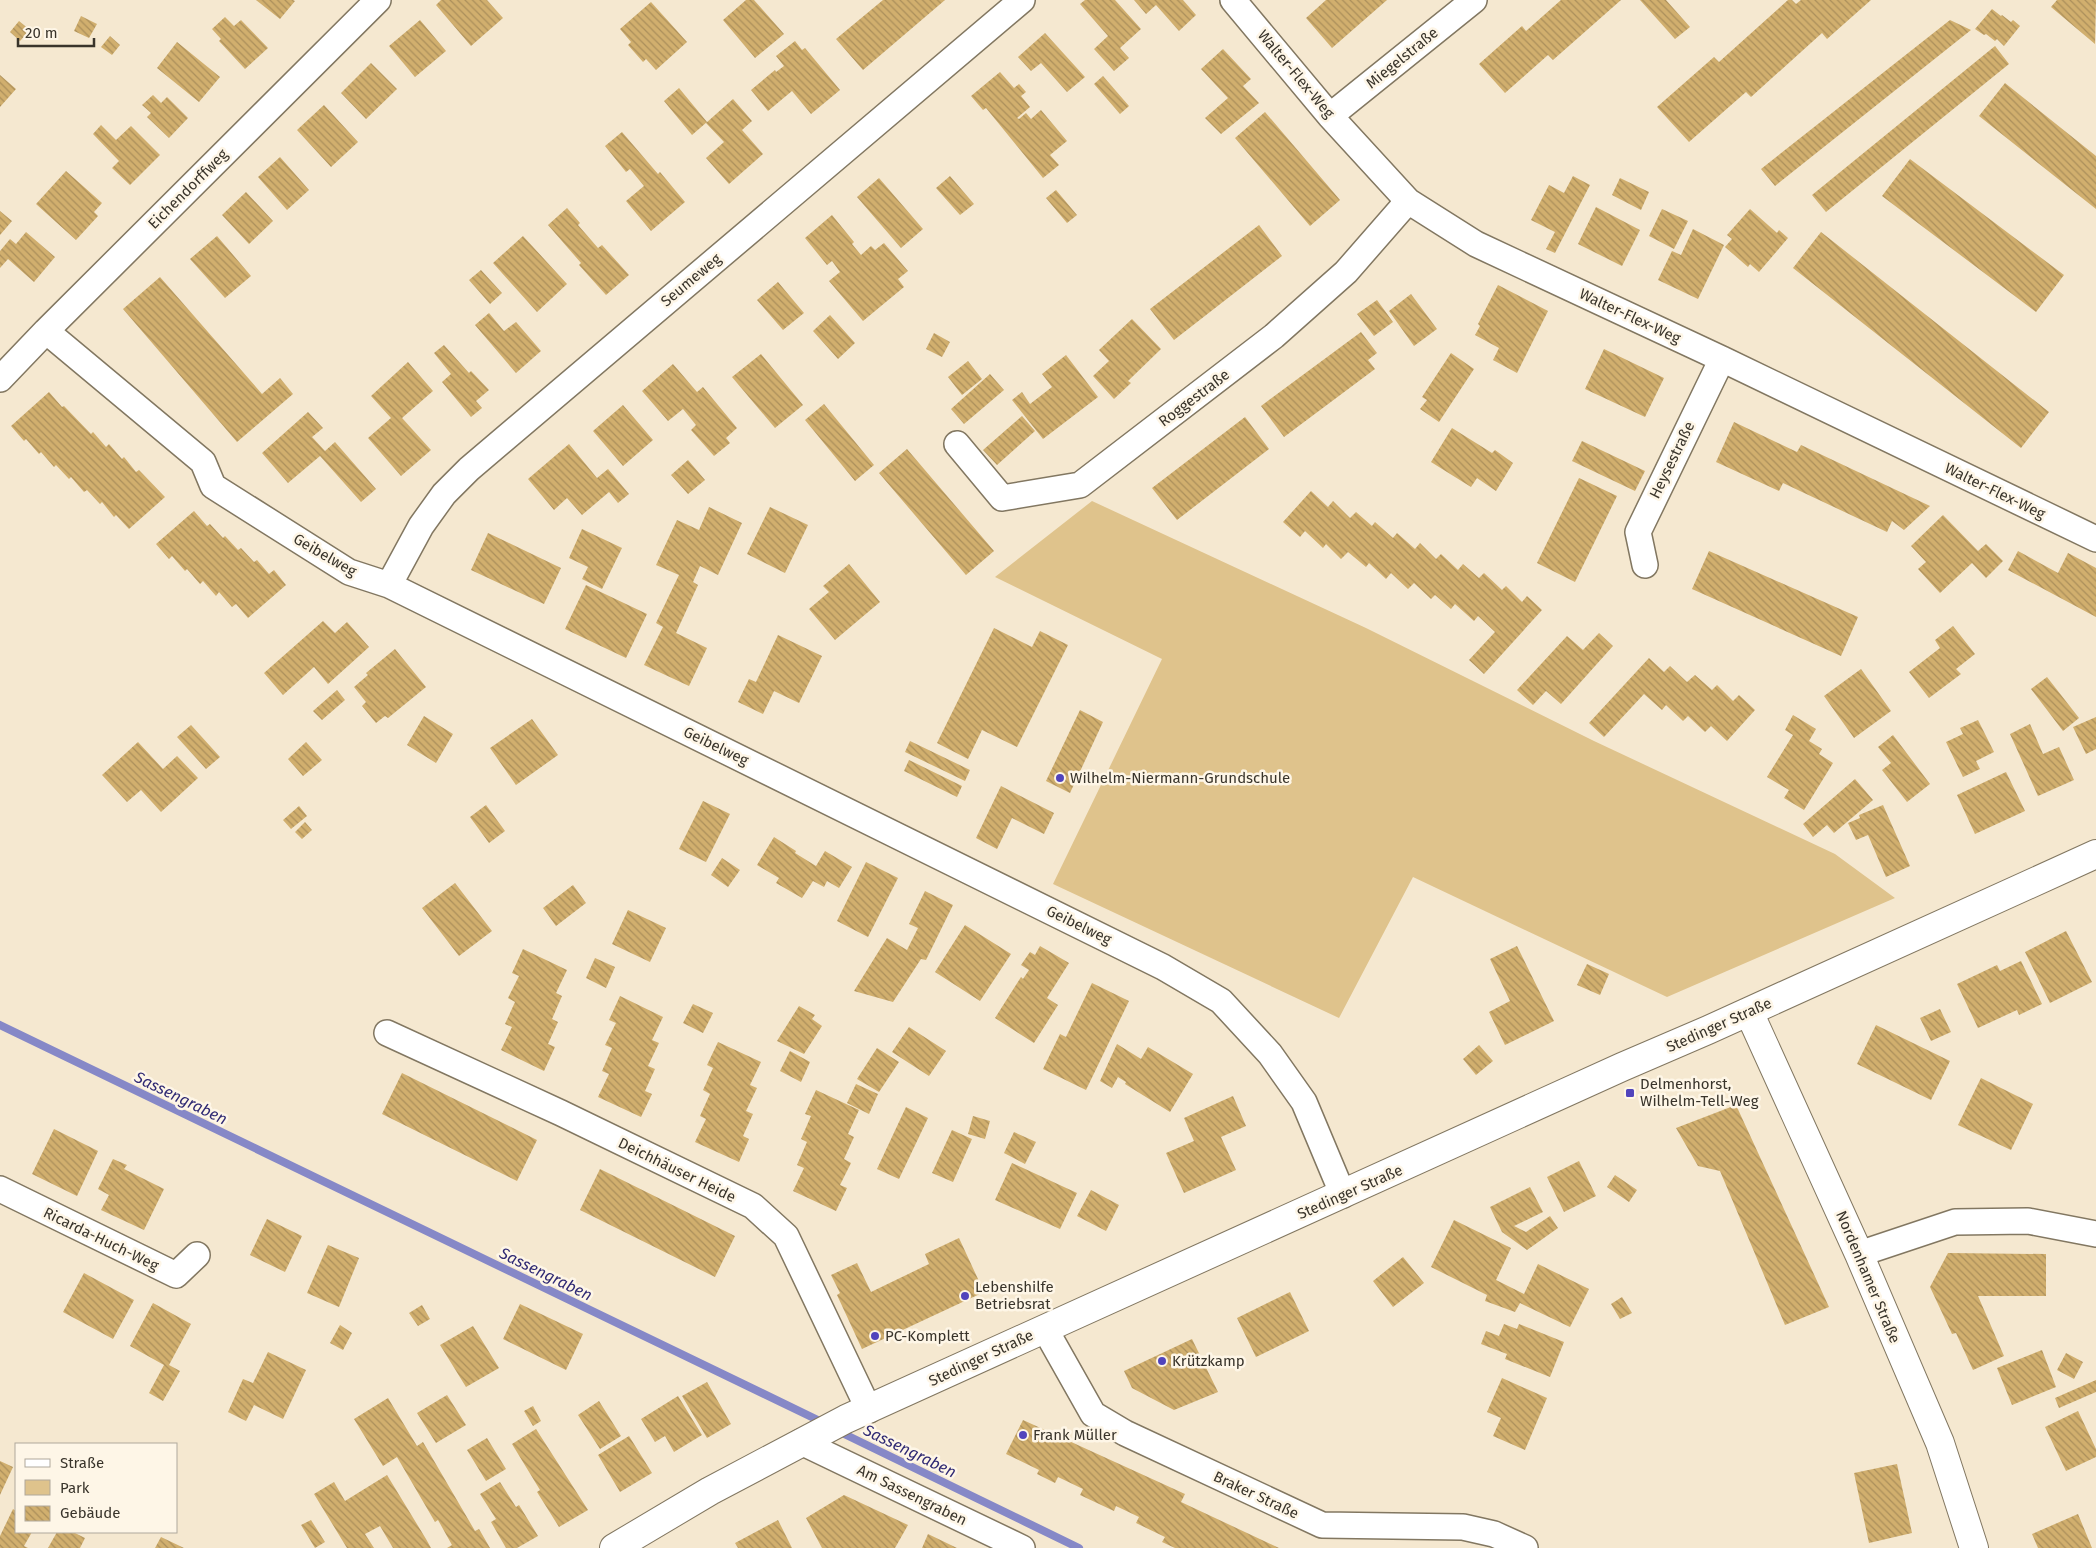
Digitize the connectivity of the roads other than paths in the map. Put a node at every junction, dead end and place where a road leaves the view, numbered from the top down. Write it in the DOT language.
graph roads {
  1 [pos="378,0"];
  2 [pos="1022,0"];
  3 [pos="1233,0"];
  4 [pos="1474,0"];
  5 [pos="1330,116"];
  6 [pos="1408,200"];
  7 [pos="46,331"];
  8 [pos="1722,359"];
  9 [pos="0,379"];
  10 [pos="957,444"];
  11 [pos="2096,539"];
  12 [pos="1645,565"];
  13 [pos="389,585"];
  14 [pos="2096,854"];
  15 [pos="1749,1012"];
  16 [pos="387,1033"];
  17 [pos="0,1189"];
  18 [pos="1343,1195"];
  19 [pos="2096,1234"];
  20 [pos="1860,1254"];
  21 [pos="196,1255"];
  22 [pos="1046,1329"];
  23 [pos="858,1414"];
  24 [pos="809,1438"];
  25 [pos="614,1548"];
  26 [pos="1022,1548"];
  27 [pos="1525,1548"];
  28 [pos="1974,1548"];
  1 -- 7 [label="street, Eichendorffweg"];
  2 -- 13 [label="street, Seumeweg"];
  3 -- 5 [label="street, Walter-Flex-Weg"];
  4 -- 5 [label="street, Miegelstraße"];
  5 -- 6 [label="street, Walter-Flex-Weg"];
  6 -- 8 [label="street, Walter-Flex-Weg"];
  6 -- 10 [label="street, Roggestraße"];
  7 -- 9 [label="street, Eichendorffweg"];
  7 -- 13 [label="street, Geibelweg"];
  8 -- 11 [label="street, Walter-Flex-Weg"];
  8 -- 12 [label="street, Heysestraße"];
  13 -- 18 [label="street, Geibelweg"];
  14 -- 15 [label="main road, Stedinger Straße"];
  15 -- 18 [label="main road, Stedinger Straße"];
  15 -- 20 [label="main road, Nordenhamer Straße"];
  16 -- 23 [label="street, Deichhäuser Heide"];
  17 -- 21 [label="street, Ricarda-Huch-Weg"];
  18 -- 22 [label="main road, Stedinger Straße"];
  19 -- 20 [label="street"];
  20 -- 28 [label="main road, Nordenhamer Straße"];
  22 -- 23 [label="main road, Stedinger Straße"];
  22 -- 27 [label="street, Braker Straße"];
  23 -- 24 [label="main road, Stedinger Straße"];
  24 -- 25 [label="main road, Stedinger Straße"];
  24 -- 26 [label="street, Am Sassengraben"];
}
